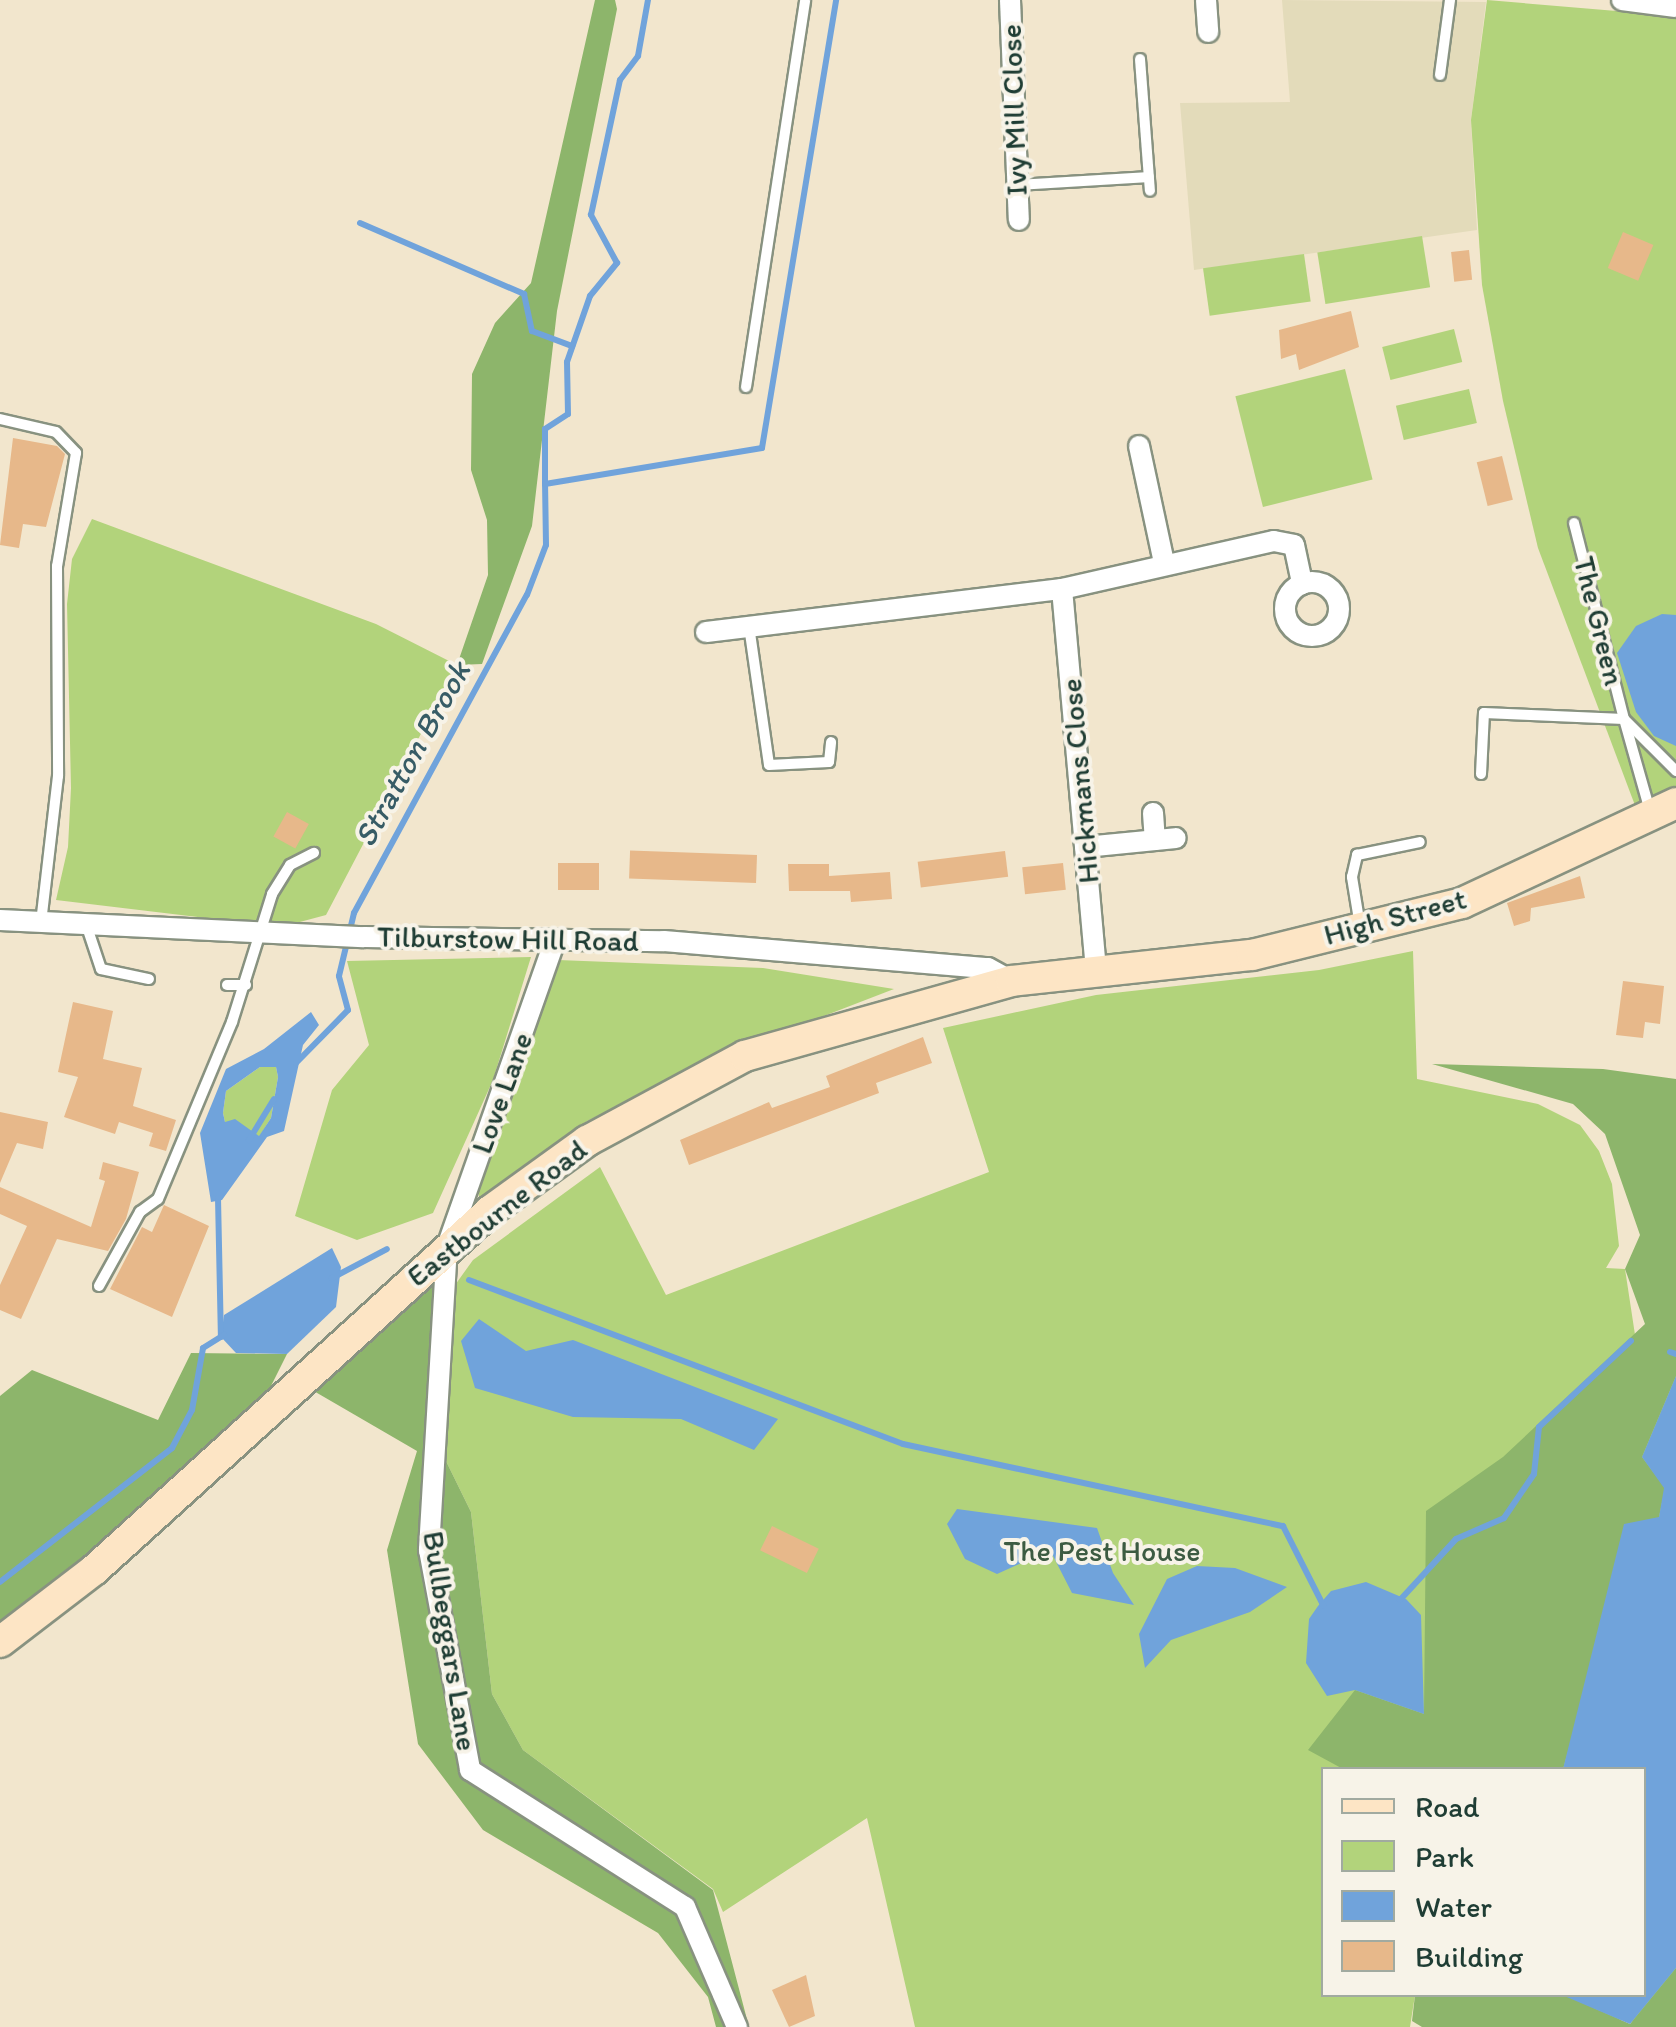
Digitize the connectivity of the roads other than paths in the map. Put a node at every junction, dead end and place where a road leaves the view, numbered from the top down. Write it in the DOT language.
graph roads {
  1 [pos="806,0"];
  2 [pos="1010,0"];
  3 [pos="1206,0"];
  4 [pos="1450,0"];
  5 [pos="1622,0"];
  6 [pos="1676,7"];
  7 [pos="1208,32"];
  8 [pos="1140,59"];
  9 [pos="1440,76"];
  10 [pos="1149,177"];
  11 [pos="1016,185"];
  12 [pos="1150,191"];
  13 [pos="1019,220"];
  14 [pos="746,387"];
  15 [pos="0,419"];
  16 [pos="1139,446"];
  17 [pos="1574,523"];
  18 [pos="1164,564"];
  19 [pos="1302,584"];
  20 [pos="1062,589"];
  21 [pos="749,624"];
  22 [pos="706,632"];
  23 [pos="1624,719"];
  24 [pos="831,742"];
  25 [pos="1676,772"];
  26 [pos="1481,774"];
  27 [pos="1663,808"];
  28 [pos="1153,813"];
  29 [pos="1420,842"];
  30 [pos="1085,847"];
  31 [pos="314,854"];
  32 [pos="0,920"];
  33 [pos="41,924"];
  34 [pos="87,927"];
  35 [pos="1360,927"];
  36 [pos="265,933"];
  37 [pos="556,940"];
  38 [pos="1096,972"];
  39 [pos="148,979"];
  40 [pos="1012,981"];
  41 [pos="227,985"];
  42 [pos="246,985"];
  43 [pos="446,1246"];
  44 [pos="99,1286"];
  45 [pos="0,1642"];
  46 [pos="737,2027"];
  1 -- 14 [label="lane"];
  2 -- 11 [label="street, Ivy Mill Close"];
  3 -- 7 [label="street"];
  4 -- 9 [label="lane"];
  5 -- 6 [label="street"];
  8 -- 10 [label="lane"];
  10 -- 11 [label="lane"];
  10 -- 12 [label="lane"];
  11 -- 13 [label="street, Ivy Mill Close"];
  15 -- 33 [label="lane"];
  16 -- 18 [label="street"];
  17 -- 23 [label="lane, The Green"];
  18 -- 19 [label="street"];
  18 -- 20 [label="street"];
  20 -- 21 [label="street"];
  20 -- 30 [label="street, Hickmans Close"];
  21 -- 22 [label="street"];
  21 -- 24 [label="lane"];
  23 -- 25 [label="lane, The Green"];
  23 -- 26 [label="lane"];
  23 -- 27 [label="lane, The Green"];
  27 -- 35 [label="main road, High Street"];
  28 -- 30 [label="street"];
  29 -- 35 [label="lane"];
  30 -- 38 [label="street, Hickmans Close"];
  31 -- 36 [label="lane"];
  32 -- 33 [label="street, Tilburstow Hill Road"];
  33 -- 34 [label="street, Tilburstow Hill Road"];
  34 -- 36 [label="street, Tilburstow Hill Road"];
  34 -- 39 [label="lane"];
  35 -- 38 [label="main road, High Street"];
  36 -- 37 [label="street, Tilburstow Hill Road"];
  36 -- 42 [label="lane"];
  37 -- 40 [label="street, Tilburstow Hill Road"];
  37 -- 43 [label="street, Love Lane"];
  38 -- 40 [label="main road, Eastbourne Road"];
  40 -- 43 [label="main road, Eastbourne Road"];
  41 -- 42 [label="lane"];
  42 -- 44 [label="lane"];
  43 -- 45 [label="main road, Eastbourne Road"];
  43 -- 46 [label="street, Bullbeggars Lane"];
}
